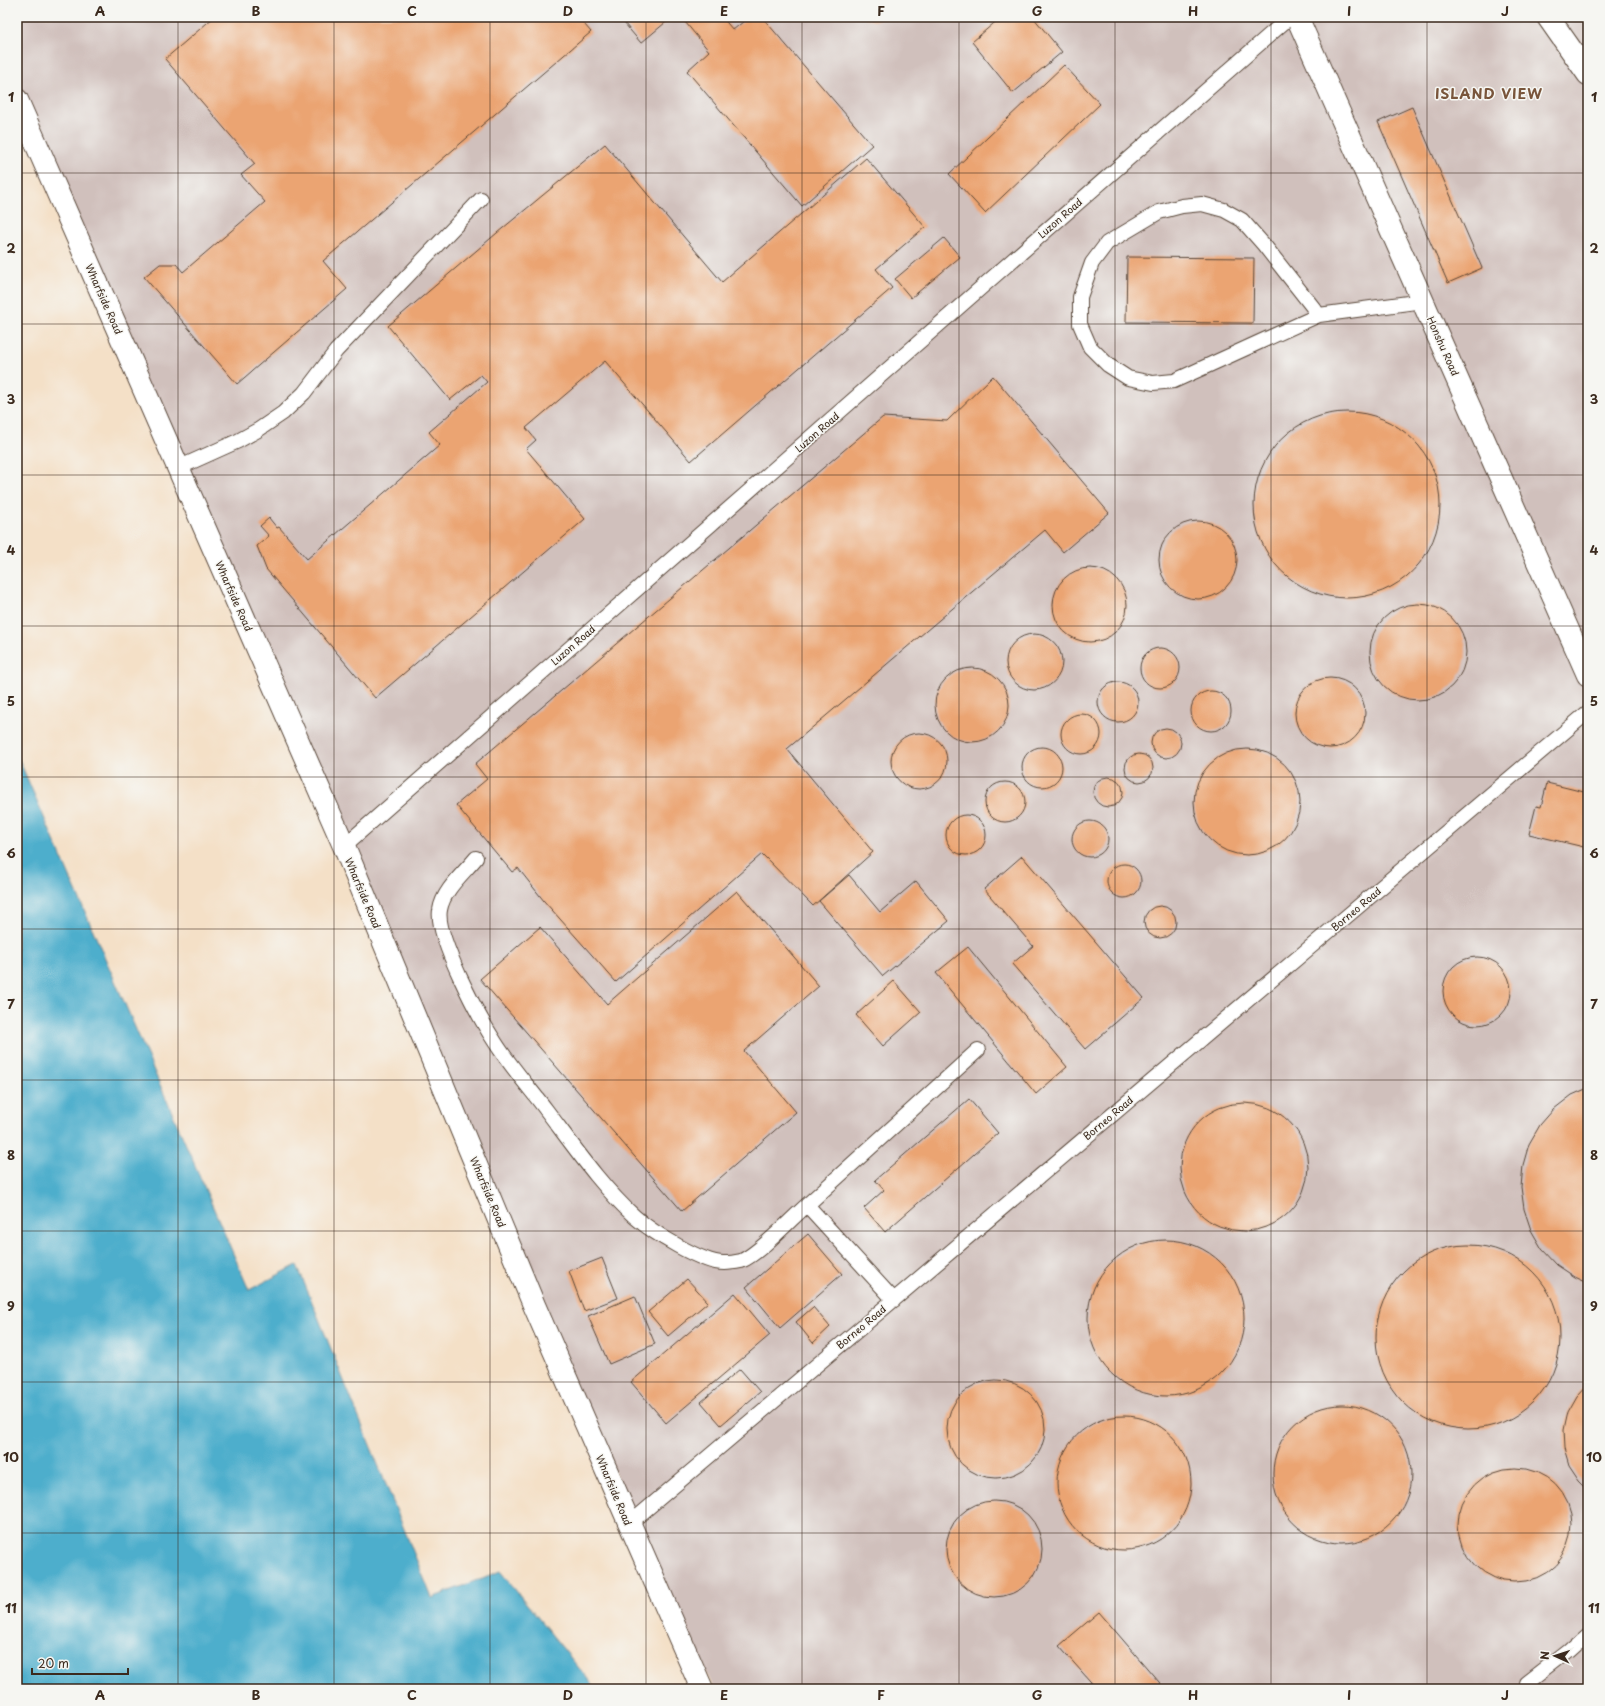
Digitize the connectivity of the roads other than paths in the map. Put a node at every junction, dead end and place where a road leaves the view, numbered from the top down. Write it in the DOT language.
graph roads {
  1 [pos="1290,17"];
  2 [pos="1297,17"];
  3 [pos="1548,17"];
  4 [pos="1588,74"];
  5 [pos="17,100"];
  6 [pos="482,199"];
  7 [pos="1423,302"];
  8 [pos="1319,315"];
  9 [pos="178,468"];
  10 [pos="1588,676"];
  11 [pos="1588,712"];
  12 [pos="344,846"];
  13 [pos="476,858"];
  14 [pos="978,1050"];
  15 [pos="807,1205"];
  16 [pos="894,1300"];
  17 [pos="629,1524"];
  18 [pos="1588,1634"];
  19 [pos="1527,1687"];
  20 [pos="702,1689"];
  1 -- 12 [label="lane, Luzon Road"];
  2 -- 7 [label="street, Honshu Road"];
  3 -- 4 [label="street"];
  5 -- 9 [label="street, Wharfside Road"];
  6 -- 9 [label="lane"];
  7 -- 8 [label="lane"];
  7 -- 10 [label="street, Honshu Road"];
  8 -- 8 [label="lane"];
  9 -- 12 [label="street, Wharfside Road"];
  11 -- 16 [label="lane, Borneo Road"];
  12 -- 17 [label="street, Wharfside Road"];
  13 -- 15 [label="lane"];
  14 -- 15 [label="lane"];
  15 -- 16 [label="lane"];
  16 -- 17 [label="lane, Borneo Road"];
  17 -- 20 [label="street, Wharfside Road"];
  18 -- 19 [label="lane"];
}
